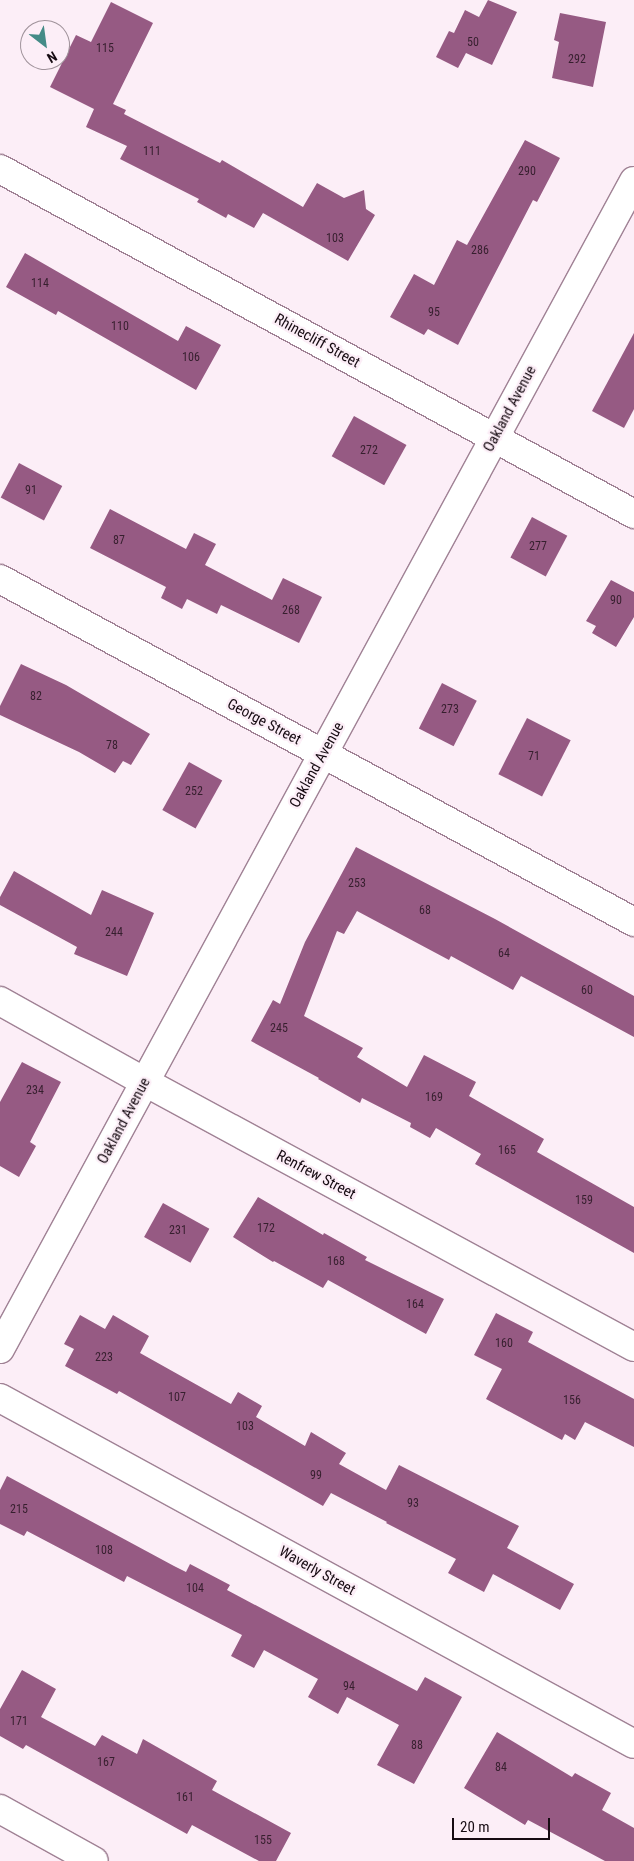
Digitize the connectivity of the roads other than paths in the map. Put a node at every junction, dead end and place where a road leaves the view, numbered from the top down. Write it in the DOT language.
graph roads {
  1 [pos="0,169"];
  2 [pos="634,181"];
  3 [pos="494,438"];
  4 [pos="634,514"];
  5 [pos="0,579"];
  6 [pos="323,754"];
  7 [pos="634,922"];
  8 [pos="0,1001"];
  9 [pos="145,1082"];
  10 [pos="634,1347"];
  11 [pos="0,1349"];
  12 [pos="0,1398"];
  13 [pos="634,1744"];
  14 [pos="0,1809"];
  15 [pos="94,1861"];
  1 -- 3 [label="street, Rhinecliff Street"];
  2 -- 3 [label="street, Oakland Avenue"];
  3 -- 4 [label="street, Rhinecliff Street"];
  3 -- 6 [label="street, Oakland Avenue"];
  5 -- 6 [label="street, George Street"];
  6 -- 7 [label="street, George Street"];
  6 -- 9 [label="street, Oakland Avenue"];
  8 -- 9 [label="street, Renfrew Street"];
  9 -- 10 [label="street, Renfrew Street"];
  9 -- 11 [label="street, Oakland Avenue"];
  12 -- 13 [label="street, Waverly Street"];
  14 -- 15 [label="street"];
}
